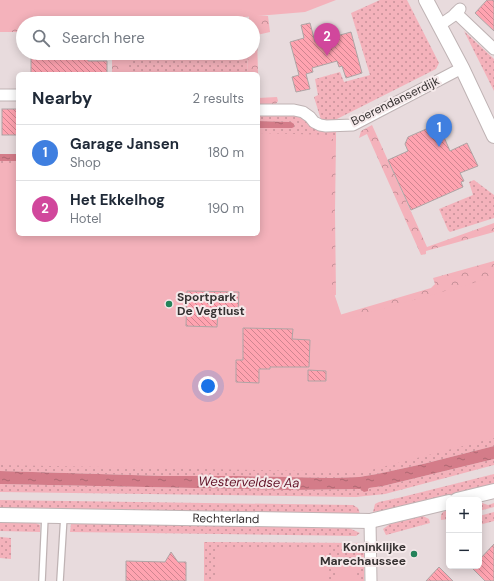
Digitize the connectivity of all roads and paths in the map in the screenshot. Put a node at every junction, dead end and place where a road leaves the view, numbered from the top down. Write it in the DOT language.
graph roads {
  1 [pos="426,0"];
  2 [pos="440,25"];
  3 [pos="494,48"];
  4 [pos="462,68"];
  5 [pos="0,95"];
  6 [pos="16,95"];
  7 [pos="260,110"];
  8 [pos="493,133"];
  9 [pos="494,491"];
  10 [pos="469,497"];
  11 [pos="446,503"];
  12 [pos="0,515"];
  13 [pos="45,516"];
  14 [pos="64,516"];
  15 [pos="370,521"];
  16 [pos="42,581"];
  17 [pos="60,581"];
  18 [pos="371,581"];
  1 -- 2 [label="street"];
  2 -- 3 [label="street"];
  2 -- 4 [label="street"];
  4 -- 7 [label="street, Boerendanserdijk"];
  4 -- 8 [label="street"];
  5 -- 6 [label="street"];
  9 -- 10 [label="street"];
  11 -- 15 [label="street, Rechterland"];
  12 -- 13 [label="street, Rechterland"];
  13 -- 14 [label="street, Rechterland"];
  13 -- 16 [label="lane"];
  14 -- 15 [label="street, Rechterland"];
  14 -- 17 [label="lane"];
  15 -- 18 [label="street"];
}
